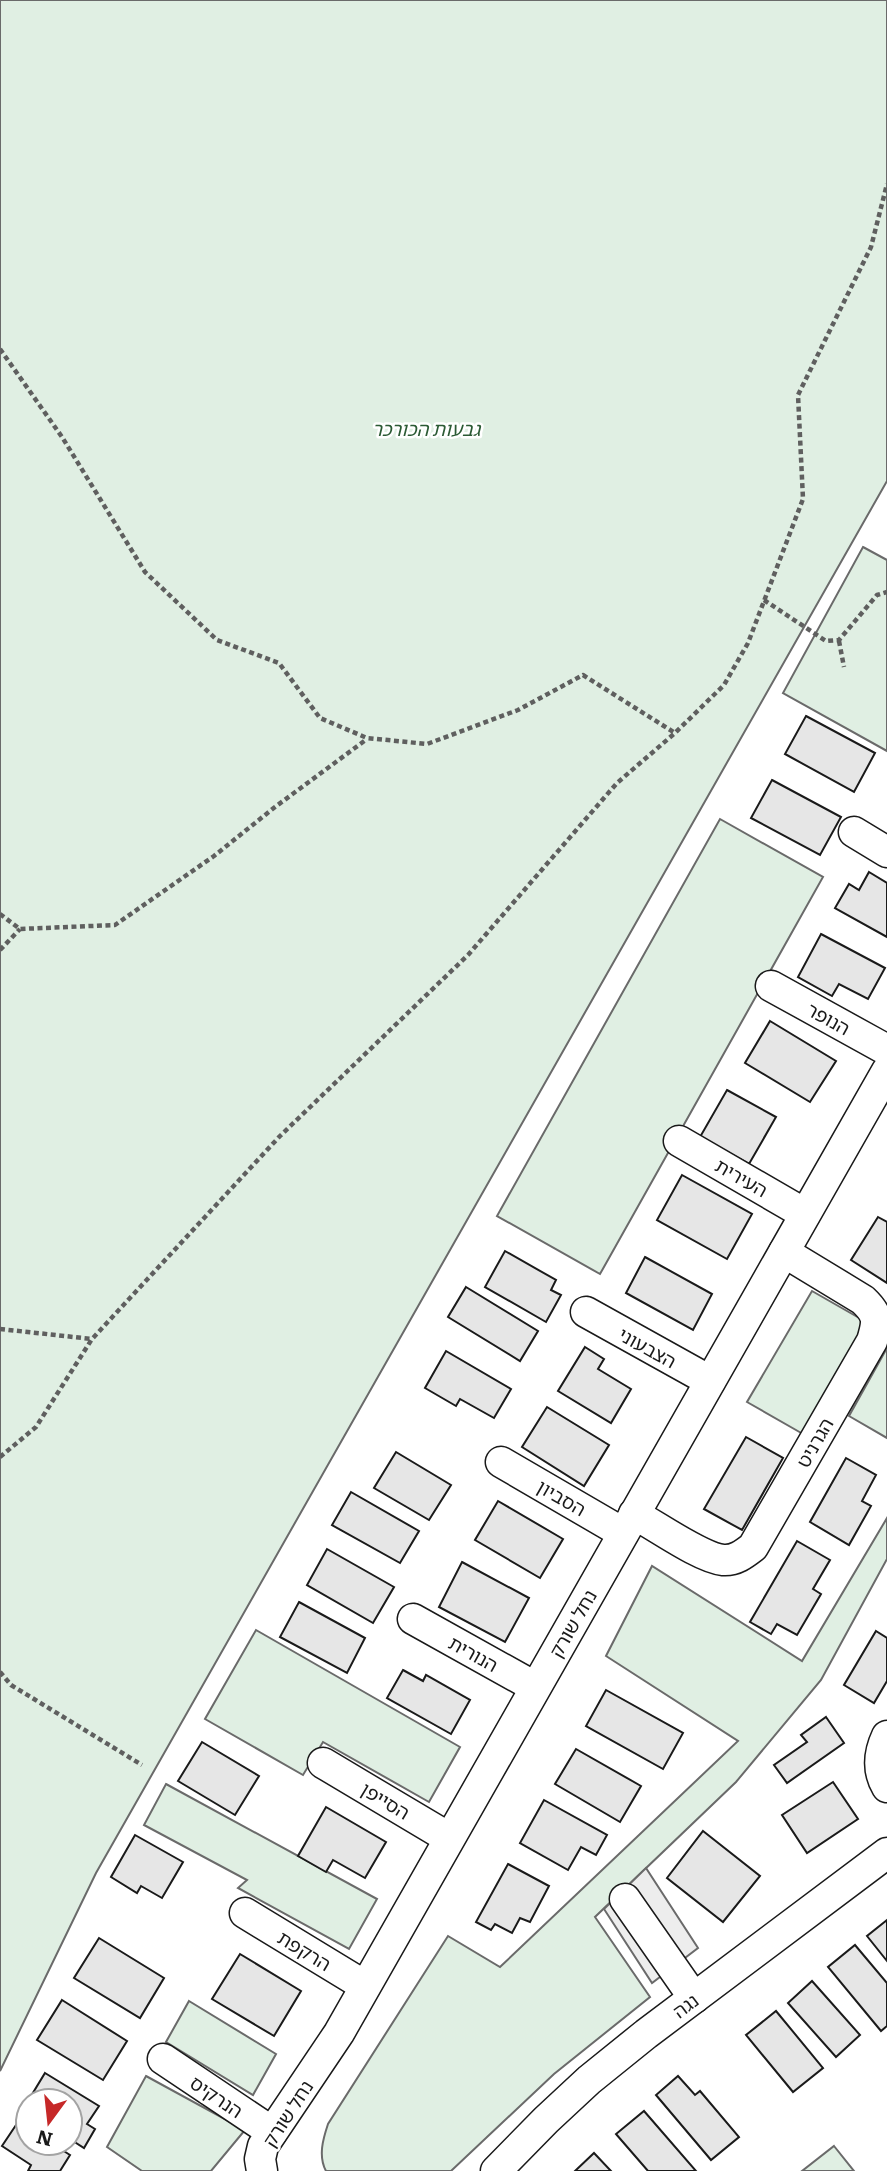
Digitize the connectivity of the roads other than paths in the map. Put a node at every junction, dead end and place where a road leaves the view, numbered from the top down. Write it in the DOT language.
graph roads {
  1 [pos="854,832"];
  2 [pos="887,852"];
  3 [pos="771,986"];
  4 [pos="887,1050"];
  5 [pos="887,1071"];
  6 [pos="679,1141"];
  7 [pos="806,1214"];
  8 [pos="784,1252"];
  9 [pos="586,1312"];
  10 [pos="710,1381"];
  11 [pos="501,1462"];
  12 [pos="629,1523"];
  13 [pos="414,1619"];
  14 [pos="535,1688"];
  15 [pos="887,1736"];
  16 [pos="323,1763"];
  17 [pos="887,1787"];
  18 [pos="449,1838"];
  19 [pos="887,1853"];
  20 [pos="625,1899"];
  21 [pos="245,1913"];
  22 [pos="365,1986"];
  23 [pos="694,1998"];
  24 [pos="163,2059"];
  25 [pos="272,2132"];
  26 [pos="261,2170"];
  27 [pos="496,2171"];
  1 -- 2 [label="street"];
  3 -- 4 [label="street, הנופר"];
  5 -- 7 [label="street, נחל שורק"];
  6 -- 7 [label="street, העירית"];
  7 -- 8 [label="street, נחל שורק"];
  8 -- 10 [label="street, נחל שורק"];
  8 -- 12 [label="street, הגרניט"];
  9 -- 10 [label="street, הצבעוני"];
  10 -- 12 [label="street, נחל שורק"];
  11 -- 12 [label="street, הסביון"];
  12 -- 14 [label="street, נחל שורק"];
  13 -- 14 [label="street, הנורית"];
  14 -- 18 [label="street, נחל שורק"];
  15 -- 17 [label="street"];
  16 -- 18 [label="street, הסייפן"];
  18 -- 22 [label="street, נחל שורק"];
  19 -- 23 [label="street, נגה"];
  20 -- 23 [label="street"];
  21 -- 22 [label="street, הרקפת"];
  22 -- 25 [label="street, נחל שורק"];
  23 -- 27 [label="street, נגה"];
  24 -- 25 [label="street, הנרקיס"];
  25 -- 26 [label="street, נחל שורק"];
}
